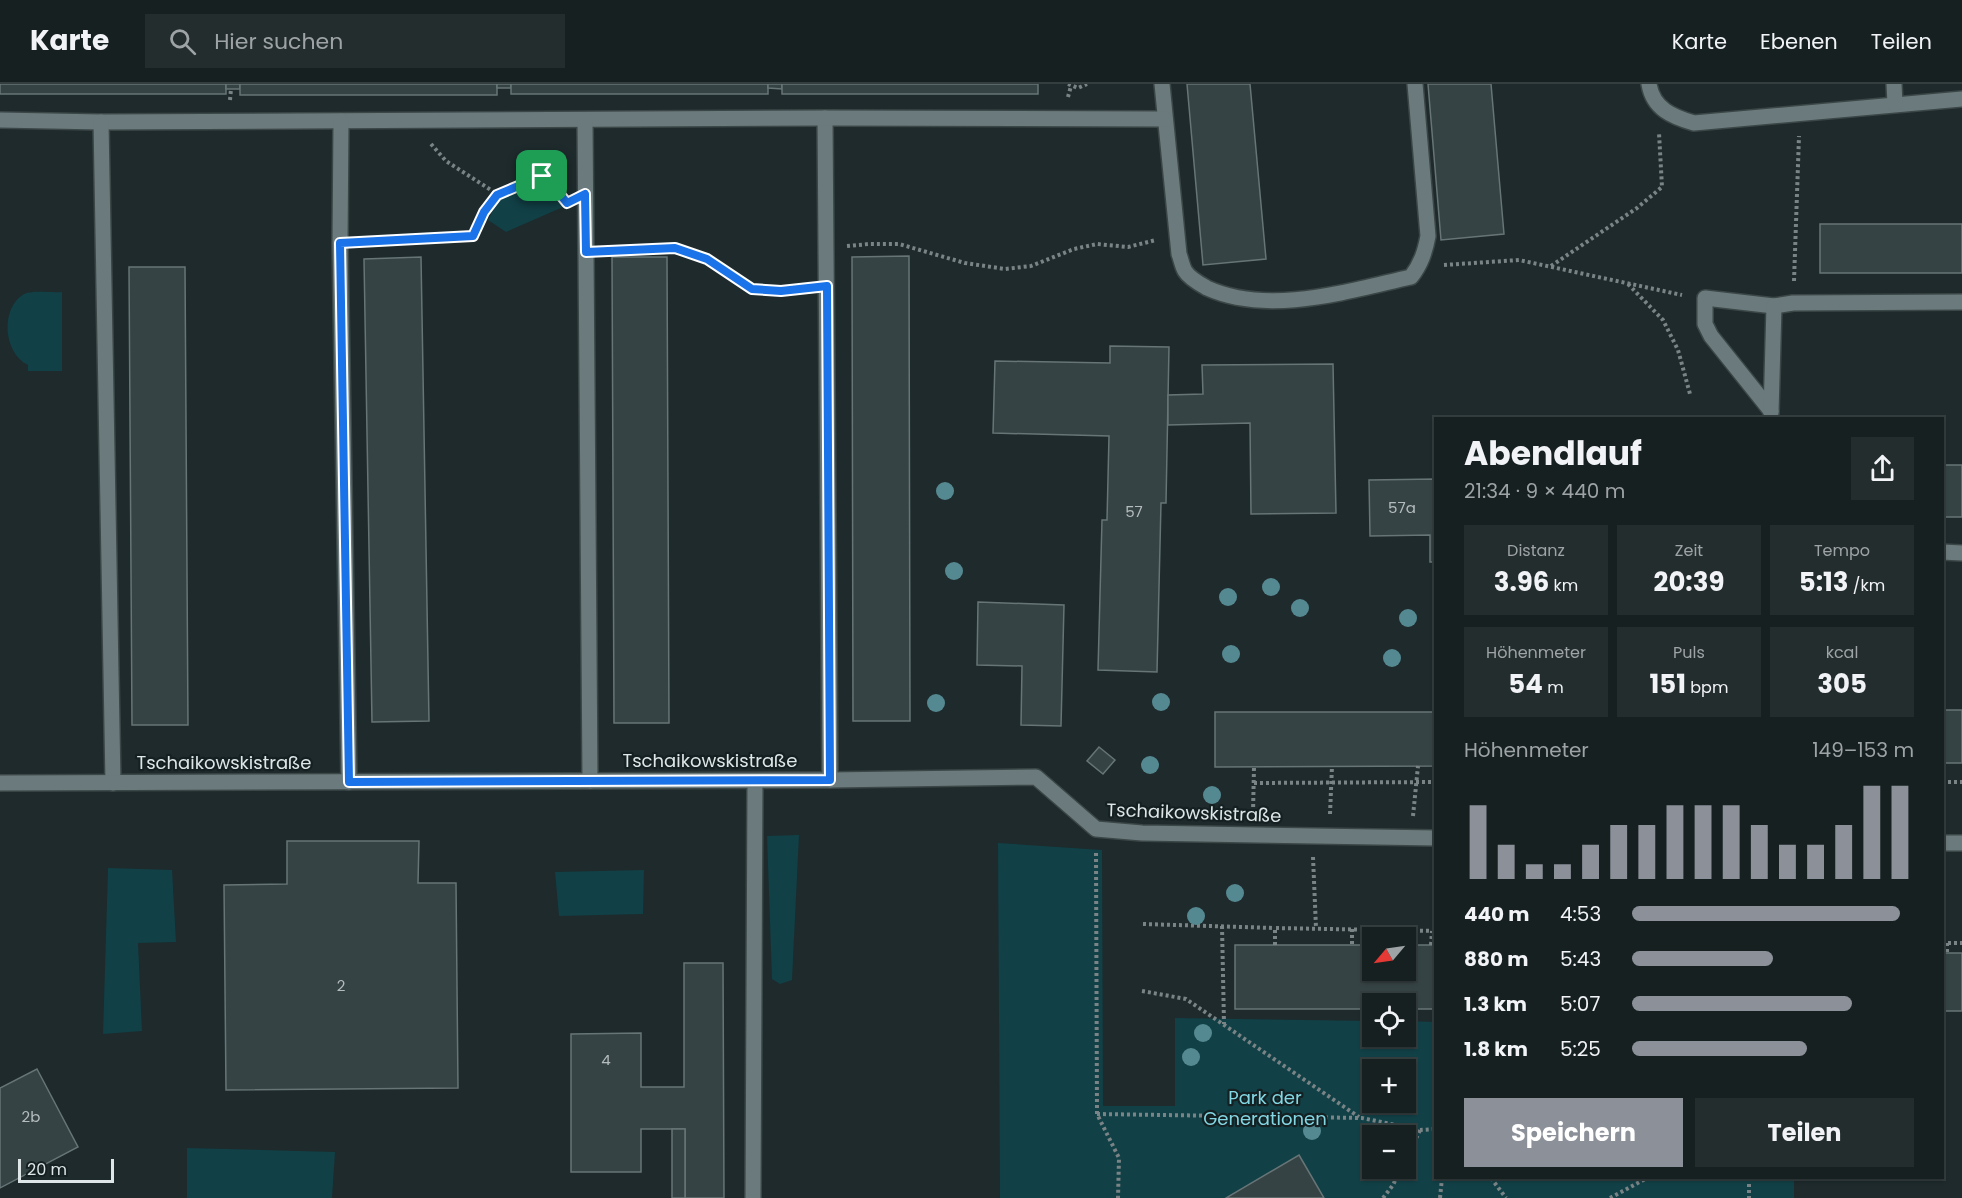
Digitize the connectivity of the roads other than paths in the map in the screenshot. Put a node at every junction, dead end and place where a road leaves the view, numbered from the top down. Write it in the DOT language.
graph roads {
  1 [pos="1162,84"];
  2 [pos="1415,84"];
  3 [pos="1649,84"];
  4 [pos="1894,84"];
  5 [pos="1962,99"];
  6 [pos="1896,104"];
  7 [pos="825,118"];
  8 [pos="1165,119"];
  9 [pos="0,120"];
  10 [pos="585,120"];
  11 [pos="341,121"];
  12 [pos="101,122"];
  13 [pos="1962,302"];
  14 [pos="1773,306"];
  15 [pos="1771,415"];
  16 [pos="1944,552"];
  17 [pos="1962,552"];
  18 [pos="830,780"];
  19 [pos="590,781"];
  20 [pos="755,781"];
  21 [pos="349,782"];
  22 [pos="0,783"];
  23 [pos="112,783"];
  24 [pos="1434,838"];
  25 [pos="1944,843"];
  26 [pos="1962,843"];
  27 [pos="753,1198"];
  1 -- 8 [label="street"];
  2 -- 8 [label="street"];
  3 -- 6 [label="street"];
  4 -- 6 [label="street"];
  5 -- 6 [label="street"];
  7 -- 8 [label="street"];
  7 -- 10 [label="street"];
  7 -- 18 [label="street"];
  9 -- 12 [label="street"];
  10 -- 11 [label="street"];
  10 -- 19 [label="street"];
  11 -- 12 [label="street"];
  11 -- 21 [label="street"];
  12 -- 23 [label="street"];
  13 -- 14 [label="street"];
  14 -- 15 [label="street"];
  14 -- 15 [label="street"];
  16 -- 17 [label="street"];
  18 -- 20 [label="street, Tschaikowskistraße"];
  18 -- 24 [label="street, Tschaikowskistraße"];
  19 -- 20 [label="street, Tschaikowskistraße"];
  19 -- 21 [label="street, Tschaikowskistraße"];
  20 -- 27 [label="street"];
  21 -- 23 [label="street, Tschaikowskistraße"];
  22 -- 23 [label="street, Tschaikowskistraße"];
  25 -- 26 [label="street"];
}
